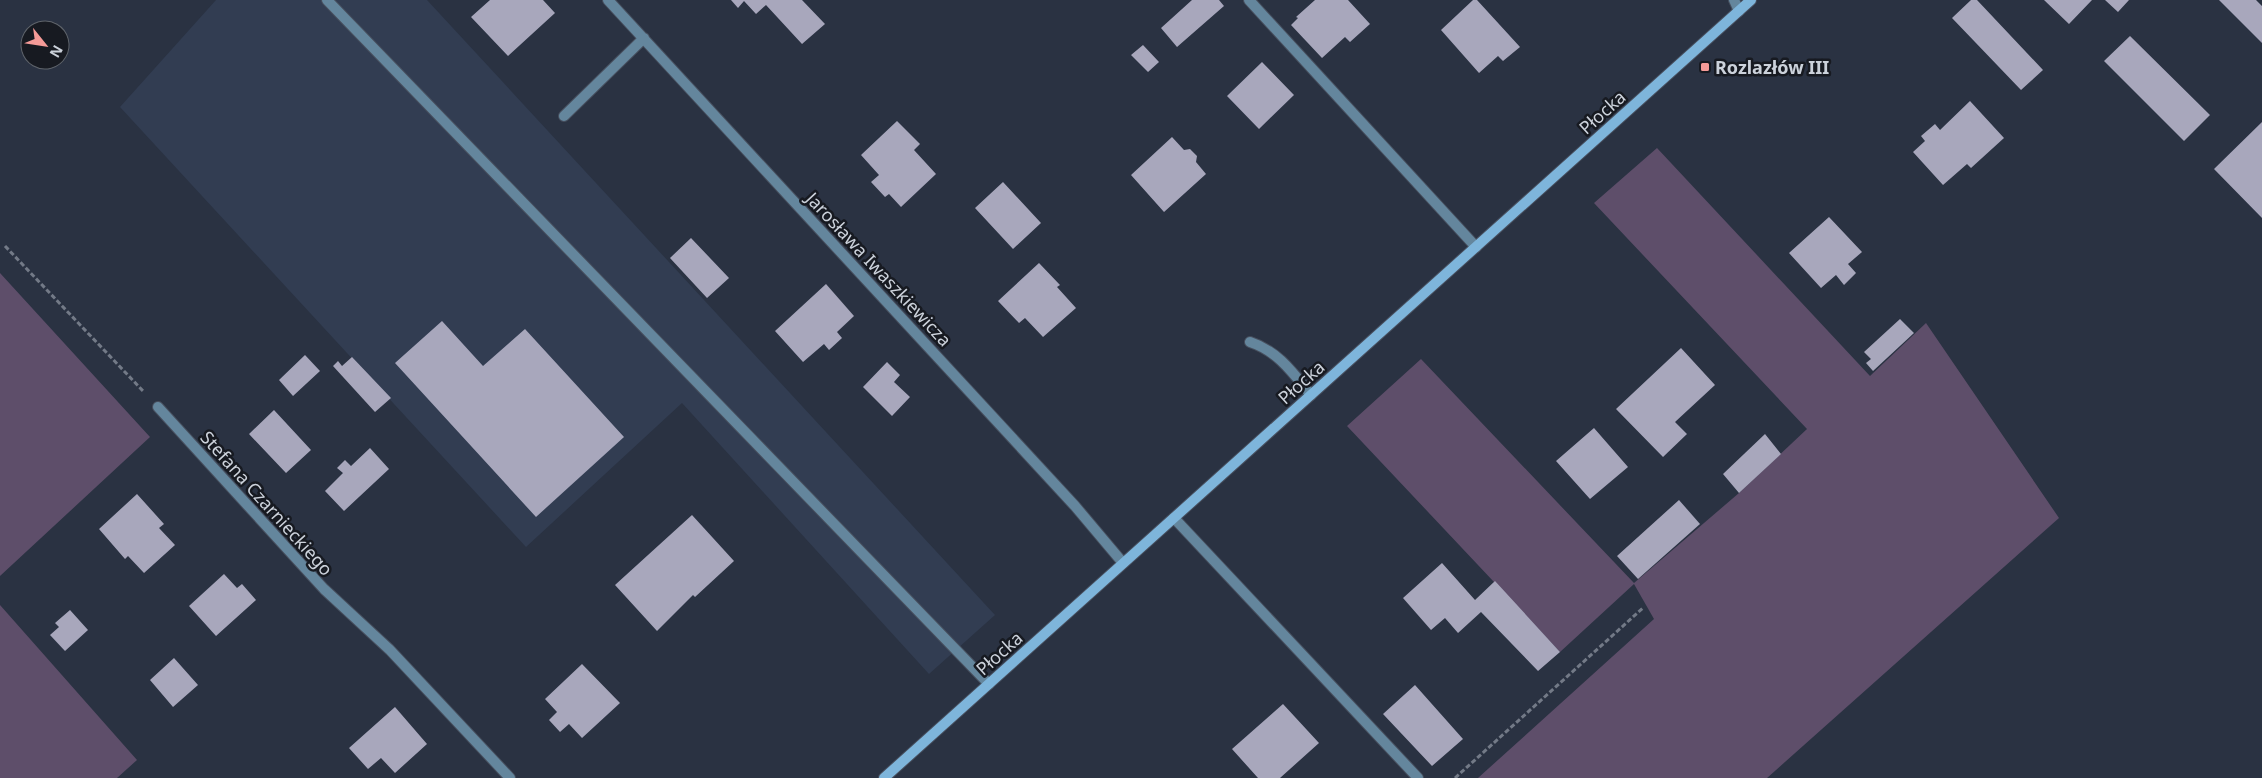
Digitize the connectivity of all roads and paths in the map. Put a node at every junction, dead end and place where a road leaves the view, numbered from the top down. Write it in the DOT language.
graph roads {
  1 [pos="327,0"];
  2 [pos="608,0"];
  3 [pos="1249,0"];
  4 [pos="1734,0"];
  5 [pos="1751,0"];
  6 [pos="1739,11"];
  7 [pos="644,38"];
  8 [pos="564,116"];
  9 [pos="5,246"];
  10 [pos="1476,247"];
  11 [pos="1250,342"];
  12 [pos="1312,395"];
  13 [pos="158,407"];
  14 [pos="1174,518"];
  15 [pos="1123,563"];
  16 [pos="1644,607"];
  17 [pos="989,684"];
  18 [pos="510,778"];
  19 [pos="884,778"];
  20 [pos="1418,778"];
  21 [pos="1455,778"];
  1 -- 17 [label="street"];
  2 -- 7 [label="street, Jarosława Iwaszkiewicza"];
  3 -- 10 [label="street"];
  4 -- 6 [label="street"];
  5 -- 6 [label="street, Płocka"];
  6 -- 10 [label="street, Płocka"];
  7 -- 8 [label="street"];
  7 -- 15 [label="street, Jarosława Iwaszkiewicza"];
  9 -- 13 [label="path"];
  10 -- 12 [label="street, Płocka"];
  11 -- 12 [label="street"];
  12 -- 14 [label="street, Płocka"];
  13 -- 18 [label="street, Stefana Czarnieckiego"];
  14 -- 15 [label="street, Płocka"];
  14 -- 20 [label="street"];
  15 -- 17 [label="street, Płocka"];
  16 -- 21 [label="path"];
  17 -- 19 [label="street, Płocka"];
}
